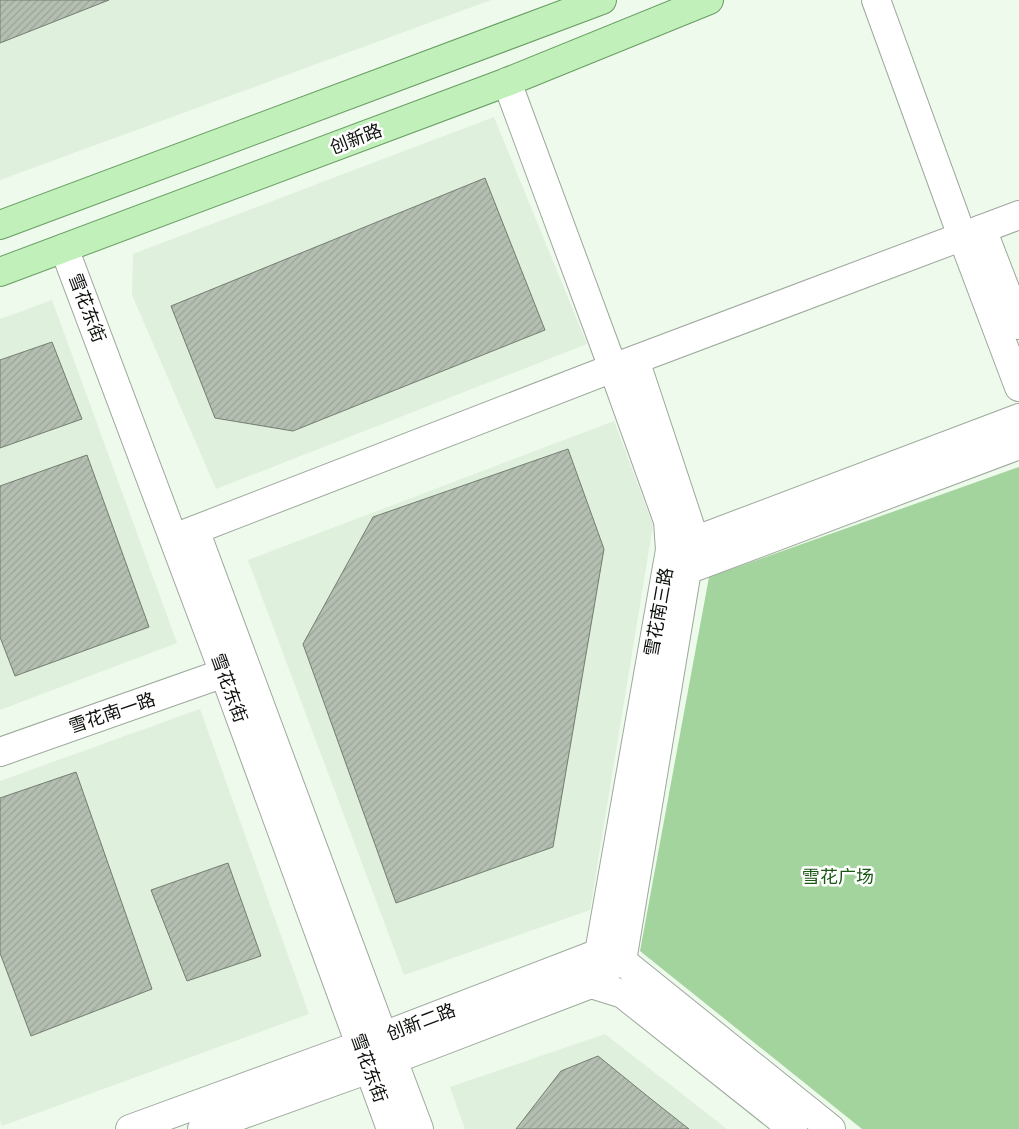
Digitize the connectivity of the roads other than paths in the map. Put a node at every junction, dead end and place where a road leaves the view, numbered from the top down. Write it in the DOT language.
graph roads {
  1 [pos="602,0"];
  2 [pos="709,0"];
  3 [pos="876,0"];
  4 [pos="507,82"];
  5 [pos="1019,215"];
  6 [pos="0,226"];
  7 [pos="972,232"];
  8 [pos="64,248"];
  9 [pos="0,272"];
  10 [pos="1019,325"];
  11 [pos="624,364"];
  12 [pos="1019,387"];
  13 [pos="1019,418"];
  14 [pos="1019,445"];
  15 [pos="184,534"];
  16 [pos="682,545"];
  17 [pos="688,570"];
  18 [pos="224,673"];
  19 [pos="0,752"];
  20 [pos="611,957"];
  21 [pos="591,984"];
  22 [pos="376,1052"];
  23 [pos="130,1129"];
  24 [pos="202,1129"];
  25 [pos="391,1129"];
  26 [pos="418,1129"];
  27 [pos="793,1129"];
  28 [pos="831,1129"];
  1 -- 6 [label="main road"];
  2 -- 4 [label="main road, 创新路"];
  3 -- 7 [label="street"];
  4 -- 8 [label="main road, 创新路"];
  4 -- 11 [label="street"];
  5 -- 7 [label="street"];
  7 -- 10 [label="street"];
  7 -- 11 [label="street"];
  7 -- 12 [label="street"];
  8 -- 9 [label="main road, 创新路"];
  8 -- 15 [label="street, 雪花东街"];
  11 -- 15 [label="street"];
  11 -- 16 [label="street"];
  13 -- 16 [label="street"];
  14 -- 17 [label="street, 雪花南三路"];
  15 -- 18 [label="street, 雪花东街"];
  15 -- 22 [label="street, 雪花东街"];
  16 -- 17 [label="street"];
  16 -- 20 [label="street, 雪花南三路"];
  17 -- 20 [label="street, 雪花南三路"];
  18 -- 19 [label="street, 雪花南一路"];
  18 -- 22 [label="street, 雪花东街"];
  20 -- 21 [label="street, 创新二路"];
  20 -- 22 [label="street, 创新二路"];
  20 -- 28 [label="street"];
  21 -- 22 [label="street, 创新二路"];
  21 -- 27 [label="street"];
  22 -- 23 [label="street, 创新二路"];
  22 -- 24 [label="street, 创新二路"];
  22 -- 25 [label="street, 雪花东街"];
  22 -- 26 [label="street, 雪花东街"];
}
